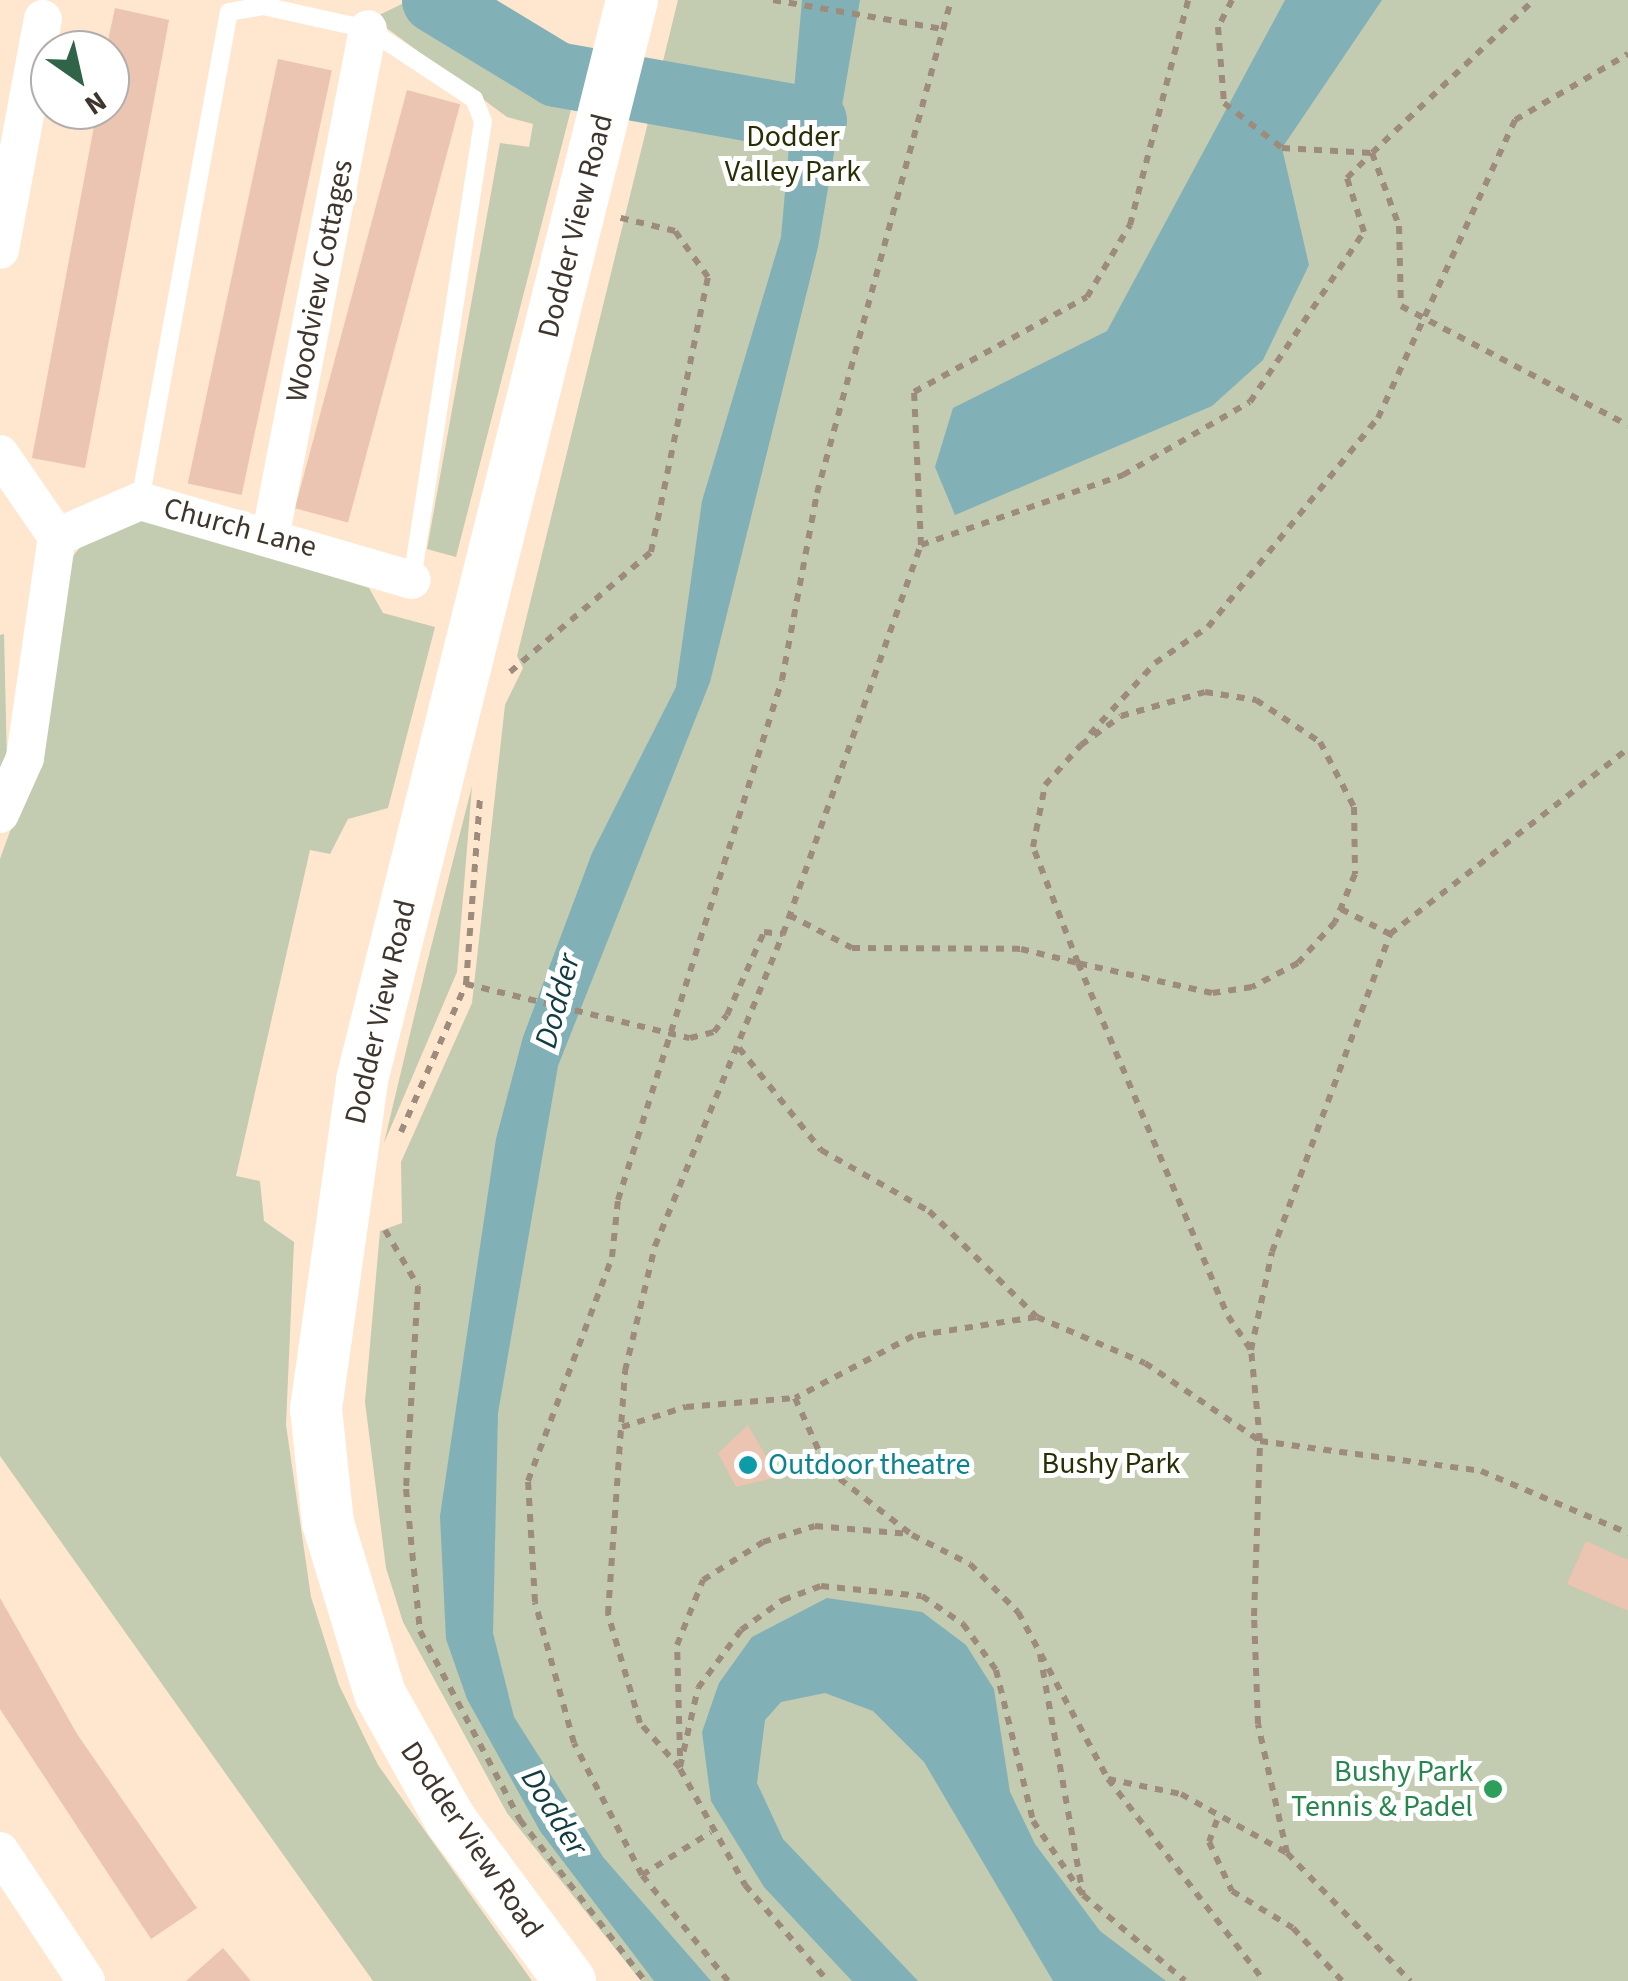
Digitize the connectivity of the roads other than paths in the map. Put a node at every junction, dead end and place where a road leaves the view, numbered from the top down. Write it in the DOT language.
graph roads {
  1 [pos="632,0"];
  2 [pos="43,19"];
  3 [pos="368,30"];
  4 [pos="0,250"];
  5 [pos="0,454"];
  6 [pos="140,501"];
  7 [pos="272,533"];
  8 [pos="57,537"];
  9 [pos="412,580"];
  10 [pos="0,814"];
  11 [pos="0,1852"];
  12 [pos="86,1981"];
  13 [pos="570,1981"];
  1 -- 13 [label="main road, Dodder View Road"];
  2 -- 4 [label="street"];
  3 -- 6 [label="lane"];
  3 -- 7 [label="street, Woodview Cottages"];
  3 -- 9 [label="lane"];
  5 -- 8 [label="street"];
  6 -- 7 [label="street, Church Lane"];
  6 -- 8 [label="street, Church Lane"];
  7 -- 9 [label="street, Church Lane"];
  8 -- 10 [label="street"];
  11 -- 12 [label="street"];
}
